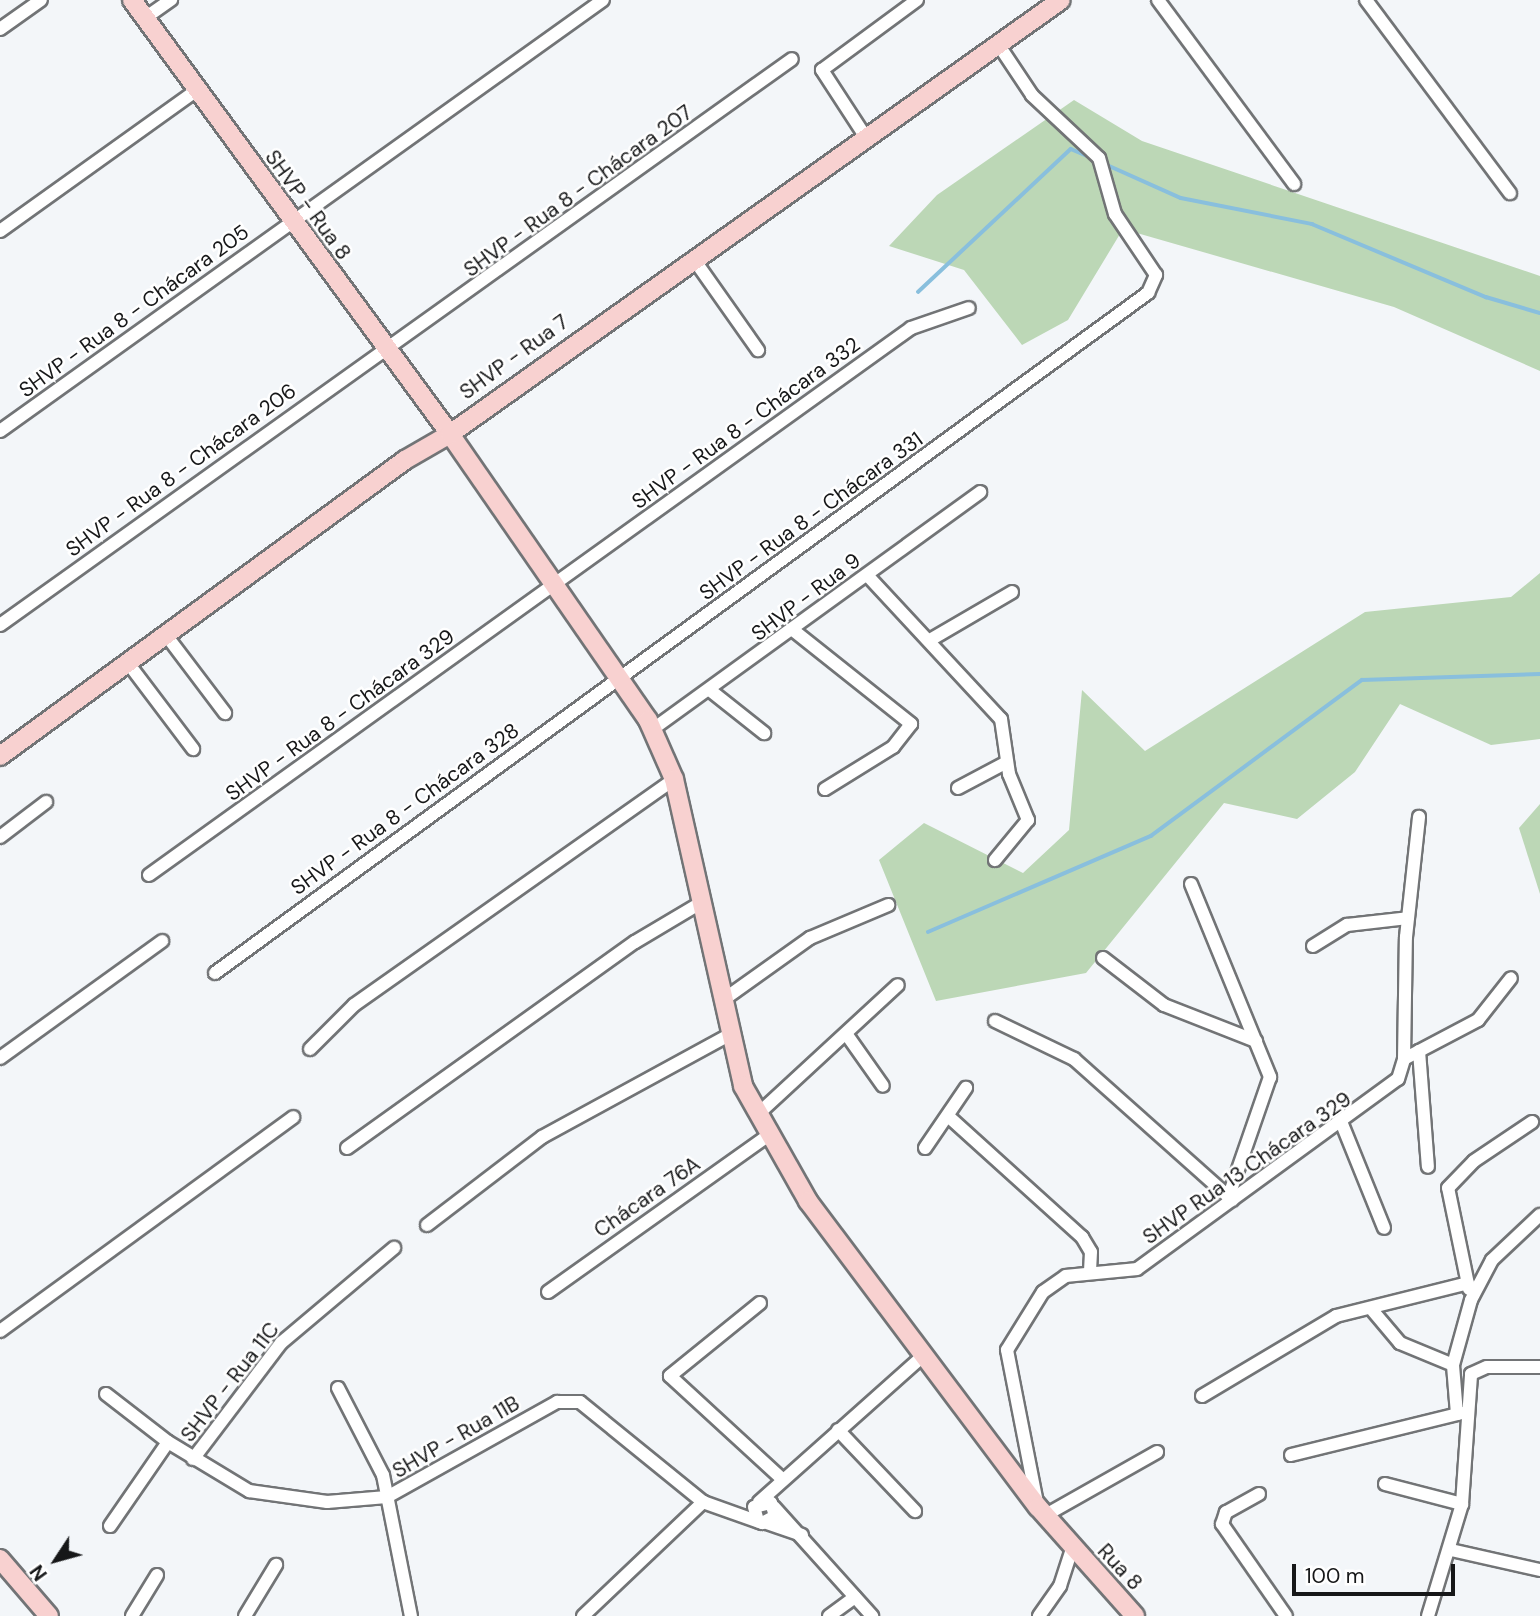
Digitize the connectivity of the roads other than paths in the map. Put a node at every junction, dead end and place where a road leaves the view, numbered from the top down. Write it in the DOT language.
graph roads {
  1 [pos="41,0"];
  2 [pos="132,0"];
  3 [pos="171,0"];
  4 [pos="603,0"];
  5 [pos="917,0"];
  6 [pos="1060,0"];
  7 [pos="1158,0"];
  8 [pos="1366,0"];
  9 [pos="145,18"];
  10 [pos="0,29"];
  11 [pos="998,44"];
  12 [pos="792,59"];
  13 [pos="197,90"];
  14 [pos="865,136"];
  15 [pos="1294,184"];
  16 [pos="1510,193"];
  17 [pos="291,221"];
  18 [pos="0,231"];
  19 [pos="693,258"];
  20 [pos="969,308"];
  21 [pos="385,349"];
  22 [pos="758,350"];
  23 [pos="0,431"];
  24 [pos="450,434"];
  25 [pos="980,492"];
  26 [pos="867,575"];
  27 [pos="554,586"];
  28 [pos="1012,592"];
  29 [pos="0,625"];
  30 [pos="793,630"];
  31 [pos="166,635"];
  32 [pos="930,640"];
  33 [pos="128,663"];
  34 [pos="618,677"];
  35 [pos="711,691"];
  36 [pos="225,713"];
  37 [pos="653,729"];
  38 [pos="764,733"];
  39 [pos="193,749"];
  40 [pos="0,756"];
  41 [pos="1007,762"];
  42 [pos="674,779"];
  43 [pos="958,788"];
  44 [pos="825,789"];
  45 [pos="46,802"];
  46 [pos="1419,817"];
  47 [pos="0,837"];
  48 [pos="995,860"];
  49 [pos="149,875"];
  50 [pos="1191,884"];
  51 [pos="702,902"];
  52 [pos="888,905"];
  53 [pos="1408,918"];
  54 [pos="162,941"];
  55 [pos="1313,946"];
  56 [pos="1103,958"];
  57 [pos="215,973"];
  58 [pos="1511,978"];
  59 [pos="898,985"];
  60 [pos="723,1000"];
  61 [pos="995,1021"];
  62 [pos="729,1035"];
  63 [pos="847,1035"];
  64 [pos="1256,1041"];
  65 [pos="310,1049"];
  66 [pos="1419,1051"];
  67 [pos="0,1058"];
  68 [pos="1404,1059"];
  69 [pos="883,1086"];
  70 [pos="966,1088"];
  71 [pos="758,1114"];
  72 [pos="948,1116"];
  73 [pos="293,1117"];
  74 [pos="1532,1122"];
  75 [pos="1342,1124"];
  76 [pos="770,1134"];
  77 [pos="347,1148"];
  78 [pos="925,1148"];
  79 [pos="1428,1167"];
  80 [pos="1230,1199"];
  81 [pos="1540,1215"];
  82 [pos="427,1225"];
  83 [pos="1384,1228"];
  84 [pos="394,1248"];
  85 [pos="1090,1271"];
  86 [pos="1468,1283"];
  87 [pos="548,1292"];
  88 [pos="1471,1300"];
  89 [pos="760,1303"];
  90 [pos="1373,1311"];
  91 [pos="0,1331"];
  92 [pos="922,1357"];
  93 [pos="1453,1365"];
  94 [pos="1540,1367"];
  95 [pos="338,1388"];
  96 [pos="106,1394"];
  97 [pos="1202,1396"];
  98 [pos="1462,1413"];
  99 [pos="838,1430"];
  100 [pos="168,1443"];
  101 [pos="1157,1452"];
  102 [pos="1291,1455"];
  103 [pos="193,1459"];
  104 [pos="778,1481"];
  105 [pos="1385,1484"];
  106 [pos="1259,1494"];
  107 [pos="387,1497"];
  108 [pos="703,1502"];
  109 [pos="765,1504"];
  110 [pos="1462,1504"];
  111 [pos="734,1510"];
  112 [pos="915,1511"];
  113 [pos="1041,1512"];
  114 [pos="762,1522"];
  115 [pos="110,1526"];
  116 [pos="802,1535"];
  117 [pos="1072,1548"];
  118 [pos="1451,1550"];
  119 [pos="0,1559"];
  120 [pos="276,1565"];
  121 [pos="1540,1570"];
  122 [pos="157,1575"];
  123 [pos="855,1597"];
  124 [pos="49,1616"];
  125 [pos="132,1616"];
  126 [pos="245,1616"];
  127 [pos="411,1616"];
  128 [pos="583,1616"];
  129 [pos="829,1616"];
  130 [pos="872,1616"];
  131 [pos="1039,1616"];
  132 [pos="1135,1616"];
  133 [pos="1286,1616"];
  134 [pos="1428,1616"];
  1 -- 10 [label="street"];
  2 -- 9 [label="street, SHVP - Rua 8"];
  3 -- 9 [label="street"];
  4 -- 17 [label="street, SHVP - Rua 8 - Chácara 205"];
  5 -- 14 [label="street"];
  6 -- 11 [label="street, SHVP - Rua 7"];
  7 -- 15 [label="street"];
  8 -- 16 [label="street"];
  9 -- 13 [label="street, SHVP - Rua 8"];
  11 -- 14 [label="street, SHVP - Rua 7"];
  11 -- 34 [label="street, SHVP - Rua 8 - Chácara 331"];
  12 -- 21 [label="street, SHVP - Rua 8 - Chácara 207"];
  13 -- 17 [label="street, SHVP - Rua 8"];
  13 -- 18 [label="street"];
  14 -- 19 [label="street, SHVP - Rua 7"];
  17 -- 21 [label="street, SHVP - Rua 8"];
  17 -- 23 [label="street, SHVP - Rua 8 - Chácara 205"];
  19 -- 22 [label="street"];
  19 -- 24 [label="street, SHVP - Rua 7"];
  20 -- 27 [label="street, SHVP - Rua 8 - Chácara 332"];
  21 -- 24 [label="street, SHVP - Rua 8"];
  21 -- 29 [label="street, SHVP - Rua 8 - Chácara 206"];
  24 -- 27 [label="street, SHVP - Rua 8"];
  24 -- 31 [label="street, SHVP - Rua 7"];
  25 -- 26 [label="street, SHVP - Rua 9"];
  26 -- 30 [label="street, SHVP - Rua 9"];
  26 -- 32 [label="street"];
  27 -- 34 [label="street, SHVP - Rua 8"];
  27 -- 49 [label="street, SHVP - Rua 8 - Chácara 329"];
  28 -- 32 [label="street"];
  30 -- 35 [label="street, SHVP - Rua 9"];
  30 -- 44 [label="street"];
  31 -- 33 [label="street, SHVP - Rua 7"];
  31 -- 36 [label="street"];
  32 -- 41 [label="street"];
  33 -- 39 [label="street"];
  33 -- 40 [label="street, SHVP - Rua 7"];
  34 -- 37 [label="street, SHVP - Rua 8"];
  34 -- 57 [label="street, SHVP - Rua 8 - Chácara 328"];
  35 -- 37 [label="street, SHVP - Rua 9"];
  35 -- 38 [label="street"];
  37 -- 42 [label="street, SHVP - Rua 8"];
  41 -- 43 [label="street"];
  41 -- 48 [label="street"];
  42 -- 51 [label="street, SHVP - Rua 8"];
  42 -- 65 [label="street"];
  45 -- 47 [label="street"];
  46 -- 53 [label="street"];
  50 -- 64 [label="street"];
  51 -- 60 [label="street, SHVP - Rua 8"];
  51 -- 77 [label="street"];
  52 -- 60 [label="street"];
  53 -- 55 [label="street"];
  53 -- 68 [label="street"];
  54 -- 67 [label="street"];
  56 -- 64 [label="street"];
  58 -- 66 [label="street"];
  59 -- 63 [label="street"];
  60 -- 62 [label="street, Rua 8"];
  61 -- 80 [label="street"];
  62 -- 71 [label="street, Rua 8"];
  62 -- 82 [label="street"];
  63 -- 69 [label="street"];
  63 -- 71 [label="street"];
  64 -- 80 [label="street"];
  66 -- 68 [label="street"];
  66 -- 79 [label="street"];
  68 -- 75 [label="street, SHVP Rua 13 Chácara 329"];
  70 -- 72 [label="street"];
  71 -- 76 [label="street, Rua 8"];
  72 -- 78 [label="street"];
  72 -- 85 [label="street"];
  73 -- 91 [label="street"];
  74 -- 86 [label="street"];
  75 -- 80 [label="street, SHVP Rua 13 Chácara 329"];
  75 -- 83 [label="street"];
  76 -- 87 [label="street, Chácara 76A"];
  76 -- 92 [label="street, Rua 8"];
  80 -- 85 [label="street, SHVP Rua 13 Chácara 329"];
  81 -- 88 [label="street"];
  84 -- 103 [label="street, SHVP - Rua 11C"];
  85 -- 113 [label="street, SHVP Rua 13 Chácara 329"];
  86 -- 88 [label="street"];
  86 -- 90 [label="street"];
  88 -- 93 [label="street"];
  89 -- 104 [label="street"];
  90 -- 93 [label="street"];
  90 -- 97 [label="street"];
  92 -- 99 [label="street"];
  92 -- 113 [label="street, Rua 8"];
  93 -- 98 [label="street"];
  94 -- 98 [label="street"];
  95 -- 107 [label="street"];
  96 -- 100 [label="street, SHVP - Rua 11B"];
  98 -- 102 [label="street"];
  98 -- 110 [label="street"];
  99 -- 104 [label="street"];
  99 -- 112 [label="street"];
  100 -- 103 [label="street, SHVP - Rua 11B"];
  100 -- 115 [label="street"];
  101 -- 113 [label="street"];
  103 -- 107 [label="street, SHVP - Rua 11B"];
  104 -- 109 [label="street"];
  105 -- 110 [label="street"];
  106 -- 133 [label="street"];
  107 -- 108 [label="street, SHVP - Rua 11B"];
  107 -- 127 [label="street"];
  108 -- 111 [label="street, SHVP - Rua 11B"];
  108 -- 128 [label="street"];
  109 -- 111 [label="street"];
  109 -- 114 [label="street"];
  109 -- 114 [label="street"];
  109 -- 116 [label="street"];
  110 -- 118 [label="street"];
  111 -- 114 [label="street, SHVP - Rua 11B"];
  113 -- 117 [label="street, Rua 8"];
  114 -- 116 [label="street, SHVP - Rua 11B"];
  116 -- 123 [label="street"];
  117 -- 131 [label="street"];
  117 -- 132 [label="street, Rua 8"];
  118 -- 121 [label="street"];
  118 -- 134 [label="street"];
  119 -- 124 [label="street"];
  120 -- 126 [label="street"];
  122 -- 125 [label="street"];
  123 -- 129 [label="street"];
  123 -- 130 [label="street"];
}
